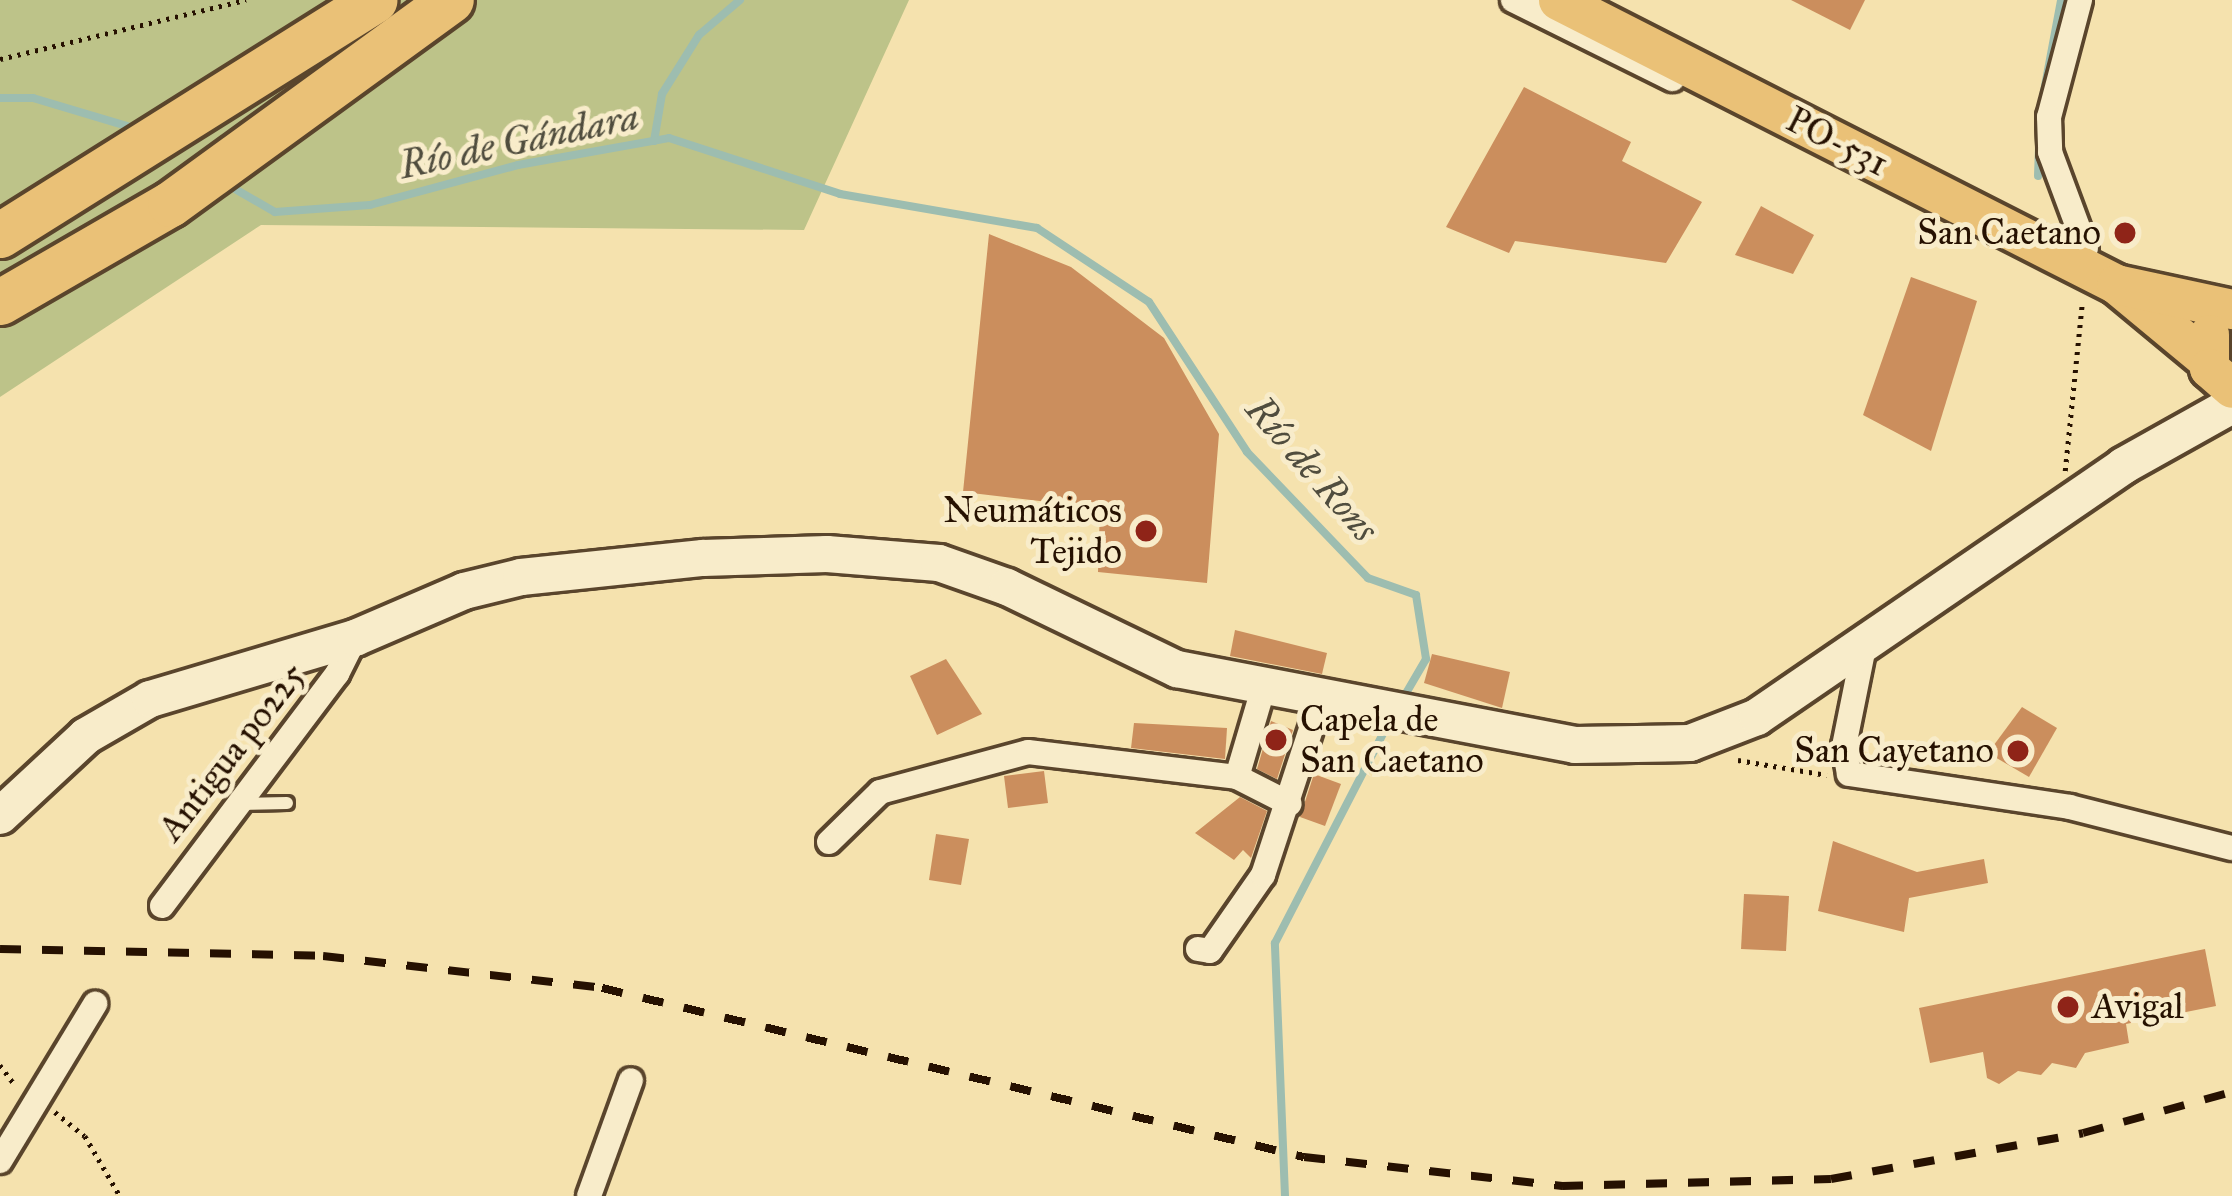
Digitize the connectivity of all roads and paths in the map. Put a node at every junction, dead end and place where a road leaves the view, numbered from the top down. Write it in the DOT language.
graph roads {
  1 [pos="246,0"];
  2 [pos="374,0"];
  3 [pos="452,0"];
  4 [pos="1513,0"];
  5 [pos="1558,0"];
  6 [pos="1579,0"];
  7 [pos="2080,0"];
  8 [pos="0,58"];
  9 [pos="0,236"];
  10 [pos="2086,249"];
  11 [pos="2100,285"];
  12 [pos="2188,294"];
  13 [pos="0,302"];
  14 [pos="2232,312"];
  15 [pos="2212,372"];
  16 [pos="2061,509"];
  17 [pos="355,638"];
  18 [pos="1864,647"];
  19 [pos="1264,686"];
  20 [pos="1322,696"];
  21 [pos="1738,760"];
  22 [pos="1237,777"];
  23 [pos="1862,780"];
  24 [pos="287,803"];
  25 [pos="238,804"];
  26 [pos="1290,804"];
  27 [pos="0,816"];
  28 [pos="830,842"];
  29 [pos="2232,848"];
  30 [pos="162,906"];
  31 [pos="1198,949"];
  32 [pos="95,1004"];
  33 [pos="631,1080"];
  34 [pos="38,1098"];
  35 [pos="0,1161"];
  36 [pos="120,1196"];
  37 [pos="589,1196"];
  1 -- 8 [label="path"];
  2 -- 9 [label="highway"];
  3 -- 13 [label="highway"];
  4 -- 11 [label="street, PO-531"];
  5 -- 11 [label="main road, PO-531"];
  6 -- 10 [label="street, PO-531"];
  7 -- 10 [label="street"];
  10 -- 12 [label="street, PO-531"];
  11 -- 12 [label="main road"];
  11 -- 15 [label="main road"];
  11 -- 16 [label="path"];
  12 -- 14 [label="main road, PO-531"];
  14 -- 15 [label="main road"];
  15 -- 16 [label="main road"];
  16 -- 18 [label="main road"];
  17 -- 19 [label="main road"];
  17 -- 25 [label="street, Antigua po225"];
  17 -- 27 [label="main road"];
  18 -- 20 [label="main road"];
  18 -- 23 [label="street"];
  19 -- 20 [label="main road"];
  19 -- 22 [label="street"];
  20 -- 26 [label="street"];
  21 -- 23 [label="path"];
  22 -- 26 [label="street"];
  22 -- 28 [label="street"];
  23 -- 29 [label="street"];
  24 -- 25 [label="lane"];
  25 -- 30 [label="street, Antigua po225"];
  26 -- 31 [label="street"];
  32 -- 34 [label="street"];
  33 -- 37 [label="street"];
  34 -- 35 [label="street"];
  34 -- 36 [label="path"];
}
